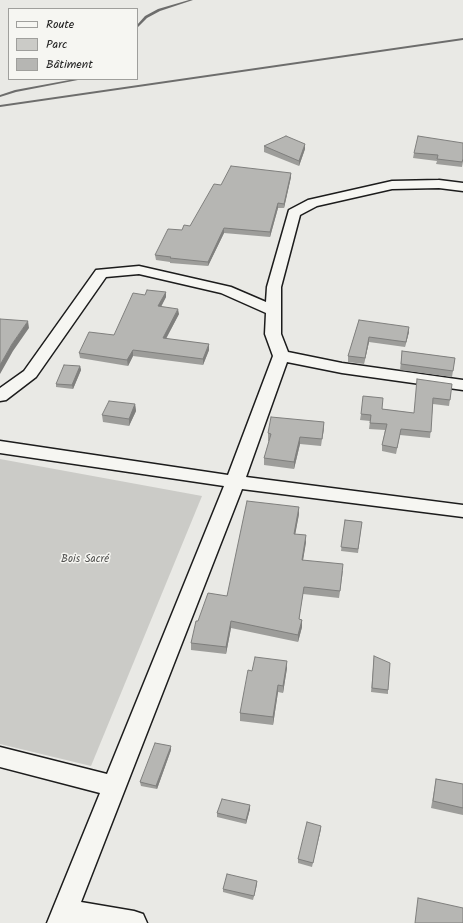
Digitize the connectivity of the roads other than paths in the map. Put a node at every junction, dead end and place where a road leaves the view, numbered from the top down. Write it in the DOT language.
graph roads {
  1 [pos="463,187"];
  2 [pos="274,311"];
  3 [pos="281,356"];
  4 [pos="463,386"];
  5 [pos="0,396"];
  6 [pos="0,447"];
  7 [pos="235,482"];
  8 [pos="463,511"];
  9 [pos="0,757"];
  10 [pos="113,786"];
  11 [pos="63,917"];
  12 [pos="134,923"];
  1 -- 2 [label="street"];
  2 -- 3 [label="street"];
  2 -- 5 [label="street"];
  3 -- 4 [label="street"];
  3 -- 7 [label="street"];
  6 -- 7 [label="street"];
  7 -- 8 [label="street"];
  7 -- 10 [label="street"];
  9 -- 10 [label="street"];
  10 -- 11 [label="street"];
  11 -- 12 [label="street"];
}
